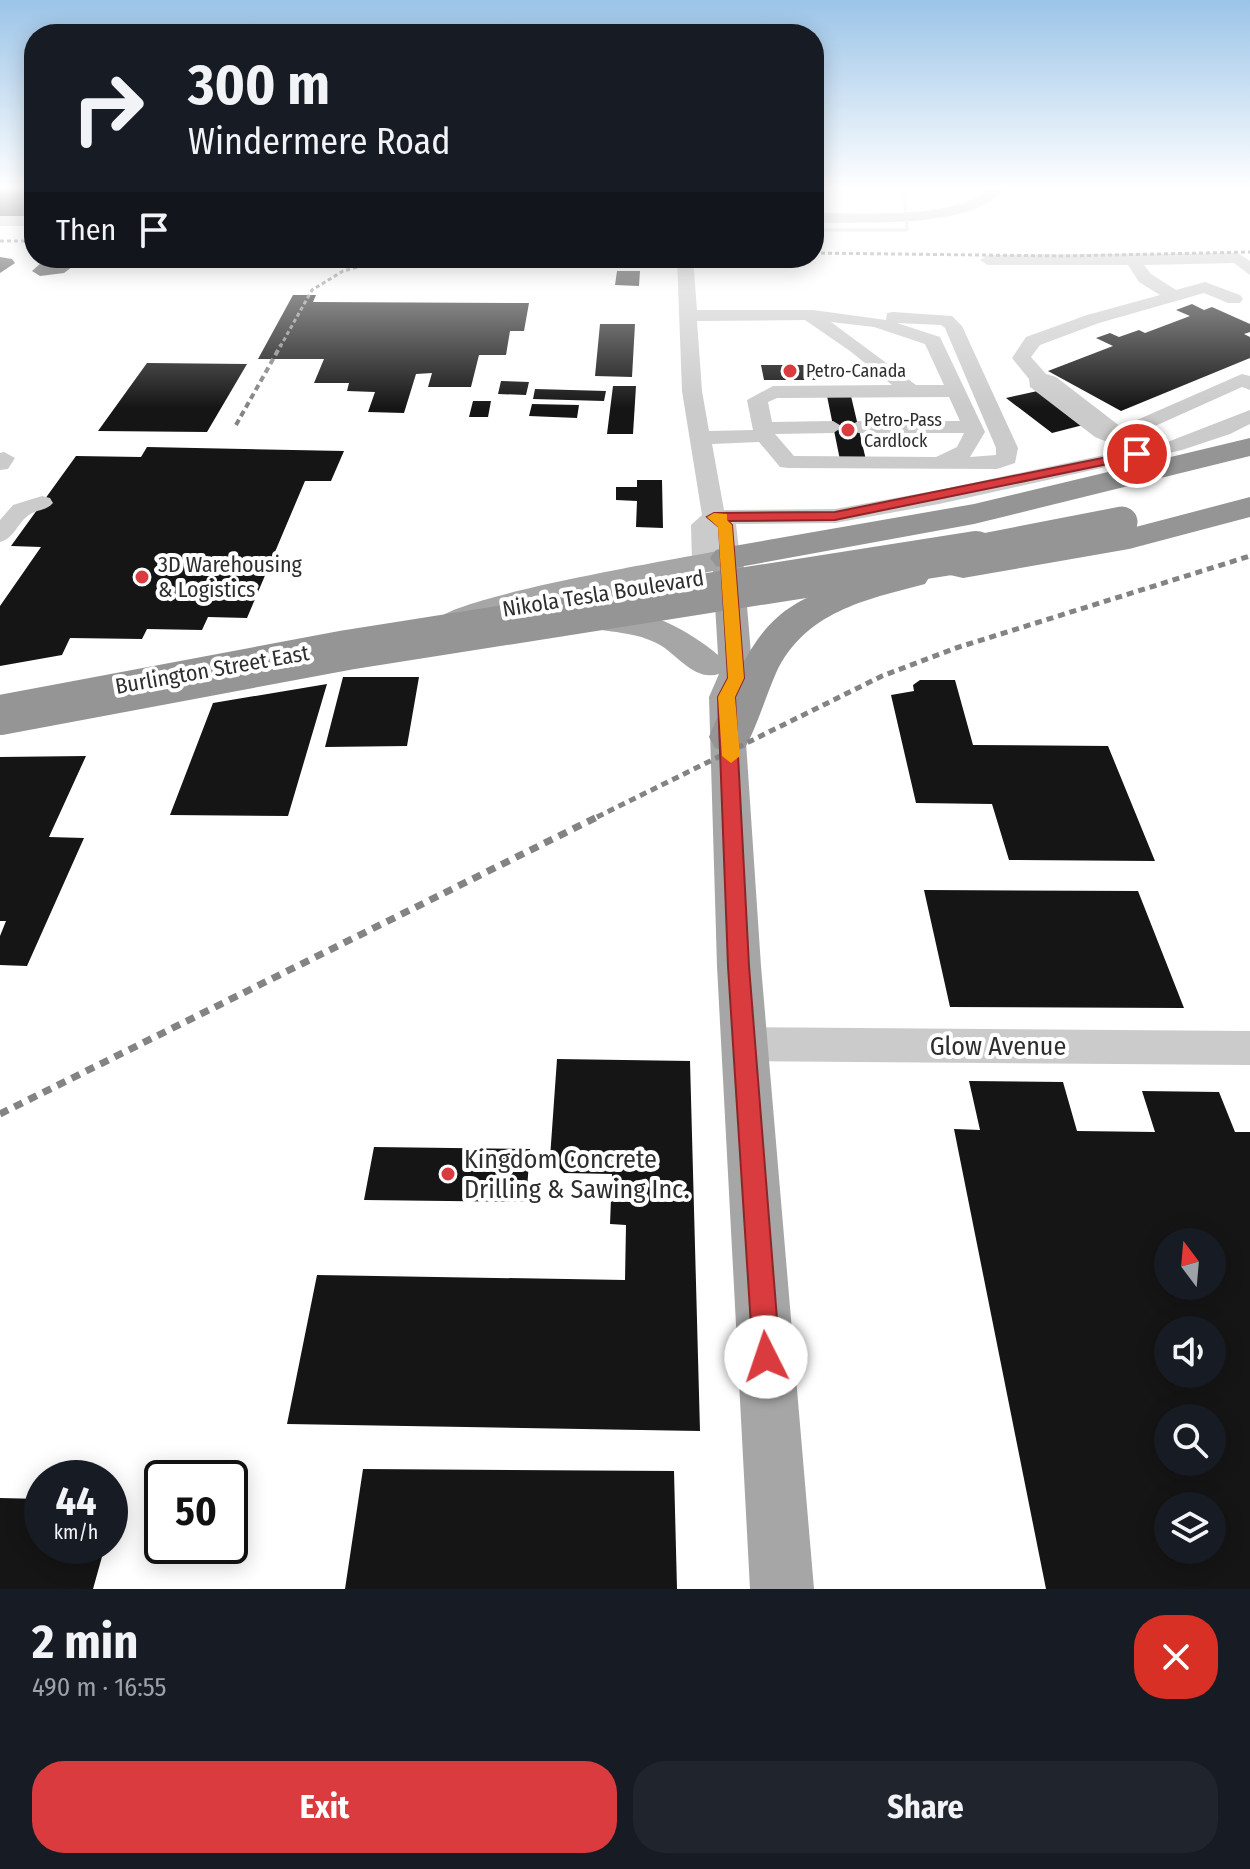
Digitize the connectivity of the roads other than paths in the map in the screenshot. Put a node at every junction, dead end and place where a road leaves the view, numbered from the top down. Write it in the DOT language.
graph roads {
  1 [pos="1133,260"];
  2 [pos="1142,260"];
  3 [pos="1246,262"];
  4 [pos="686,268"];
  5 [pos="1250,280"];
  6 [pos="1189,291"];
  7 [pos="1243,306"];
  8 [pos="688,316"];
  9 [pos="812,317"];
  10 [pos="854,317"];
  11 [pos="1247,380"];
  12 [pos="911,391"];
  13 [pos="956,391"];
  14 [pos="1250,416"];
  15 [pos="833,427"];
  16 [pos="858,427"];
  17 [pos="973,427"];
  18 [pos="1137,427"];
  19 [pos="764,432"];
  20 [pos="700,438"];
  21 [pos="1117,440"];
  22 [pos="1250,447"];
  23 [pos="1060,453"];
  24 [pos="1137,454"];
  25 [pos="940,463"];
  26 [pos="1250,469"];
  27 [pos="1250,488"];
  28 [pos="42,503"];
  29 [pos="1250,507"];
  30 [pos="1114,514"];
  31 [pos="714,517"];
  32 [pos="0,535"];
  33 [pos="912,576"];
  34 [pos="717,581"];
  35 [pos="593,618"];
  36 [pos="494,630"];
  37 [pos="425,631"];
  38 [pos="708,665"];
  39 [pos="726,697"];
  40 [pos="0,698"];
  41 [pos="0,708"];
  42 [pos="0,715"];
  43 [pos="730,737"];
  44 [pos="745,1044"];
  45 [pos="1250,1048"];
  46 [pos="782,1589"];
  1 -- 6 [label="street"];
  2 -- 3 [label="street"];
  4 -- 8 [label="street"];
  5 -- 6 [label="street"];
  6 -- 7 [label="street"];
  6 -- 21 [label="street"];
  8 -- 9 [label="street"];
  8 -- 20 [label="street"];
  9 -- 10 [label="street"];
  9 -- 12 [label="street"];
  10 -- 13 [label="street"];
  10 -- 25 [label="street"];
  11 -- 18 [label="street"];
  12 -- 13 [label="street"];
  12 -- 19 [label="street"];
  13 -- 17 [label="street"];
  14 -- 24 [label="street"];
  15 -- 19 [label="street"];
  16 -- 17 [label="street"];
  17 -- 25 [label="street"];
  19 -- 20 [label="street"];
  19 -- 25 [label="street"];
  20 -- 31 [label="street"];
  21 -- 23 [label="street"];
  21 -- 24 [label="street"];
  22 -- 34 [label="highway"];
  24 -- 31 [label="street"];
  26 -- 30 [label="highway, Nikola Tesla Boulevard"];
  27 -- 30 [label="highway, Nikola Tesla Boulevard"];
  28 -- 32 [label="street"];
  29 -- 33 [label="highway"];
  30 -- 40 [label="highway, Nikola Tesla Boulevard"];
  30 -- 42 [label="highway, Nikola Tesla Boulevard, bridge"];
  31 -- 34 [label="street"];
  33 -- 34 [label="highway"];
  33 -- 43 [label="highway"];
  34 -- 35 [label="main road, Burlington Street East"];
  34 -- 36 [label="main road"];
  34 -- 37 [label="main road, Burlington Street East"];
  34 -- 38 [label="main road"];
  34 -- 39 [label="main road"];
  35 -- 36 [label="main road, Burlington Street East"];
  35 -- 38 [label="main road"];
  36 -- 37 [label="main road, Burlington Street East"];
  37 -- 41 [label="main road, Burlington Street East"];
  38 -- 39 [label="main road"];
  39 -- 43 [label="main road"];
  43 -- 44 [label="main road"];
  44 -- 45 [label="street, Glow Avenue"];
  44 -- 46 [label="main road"];
}
